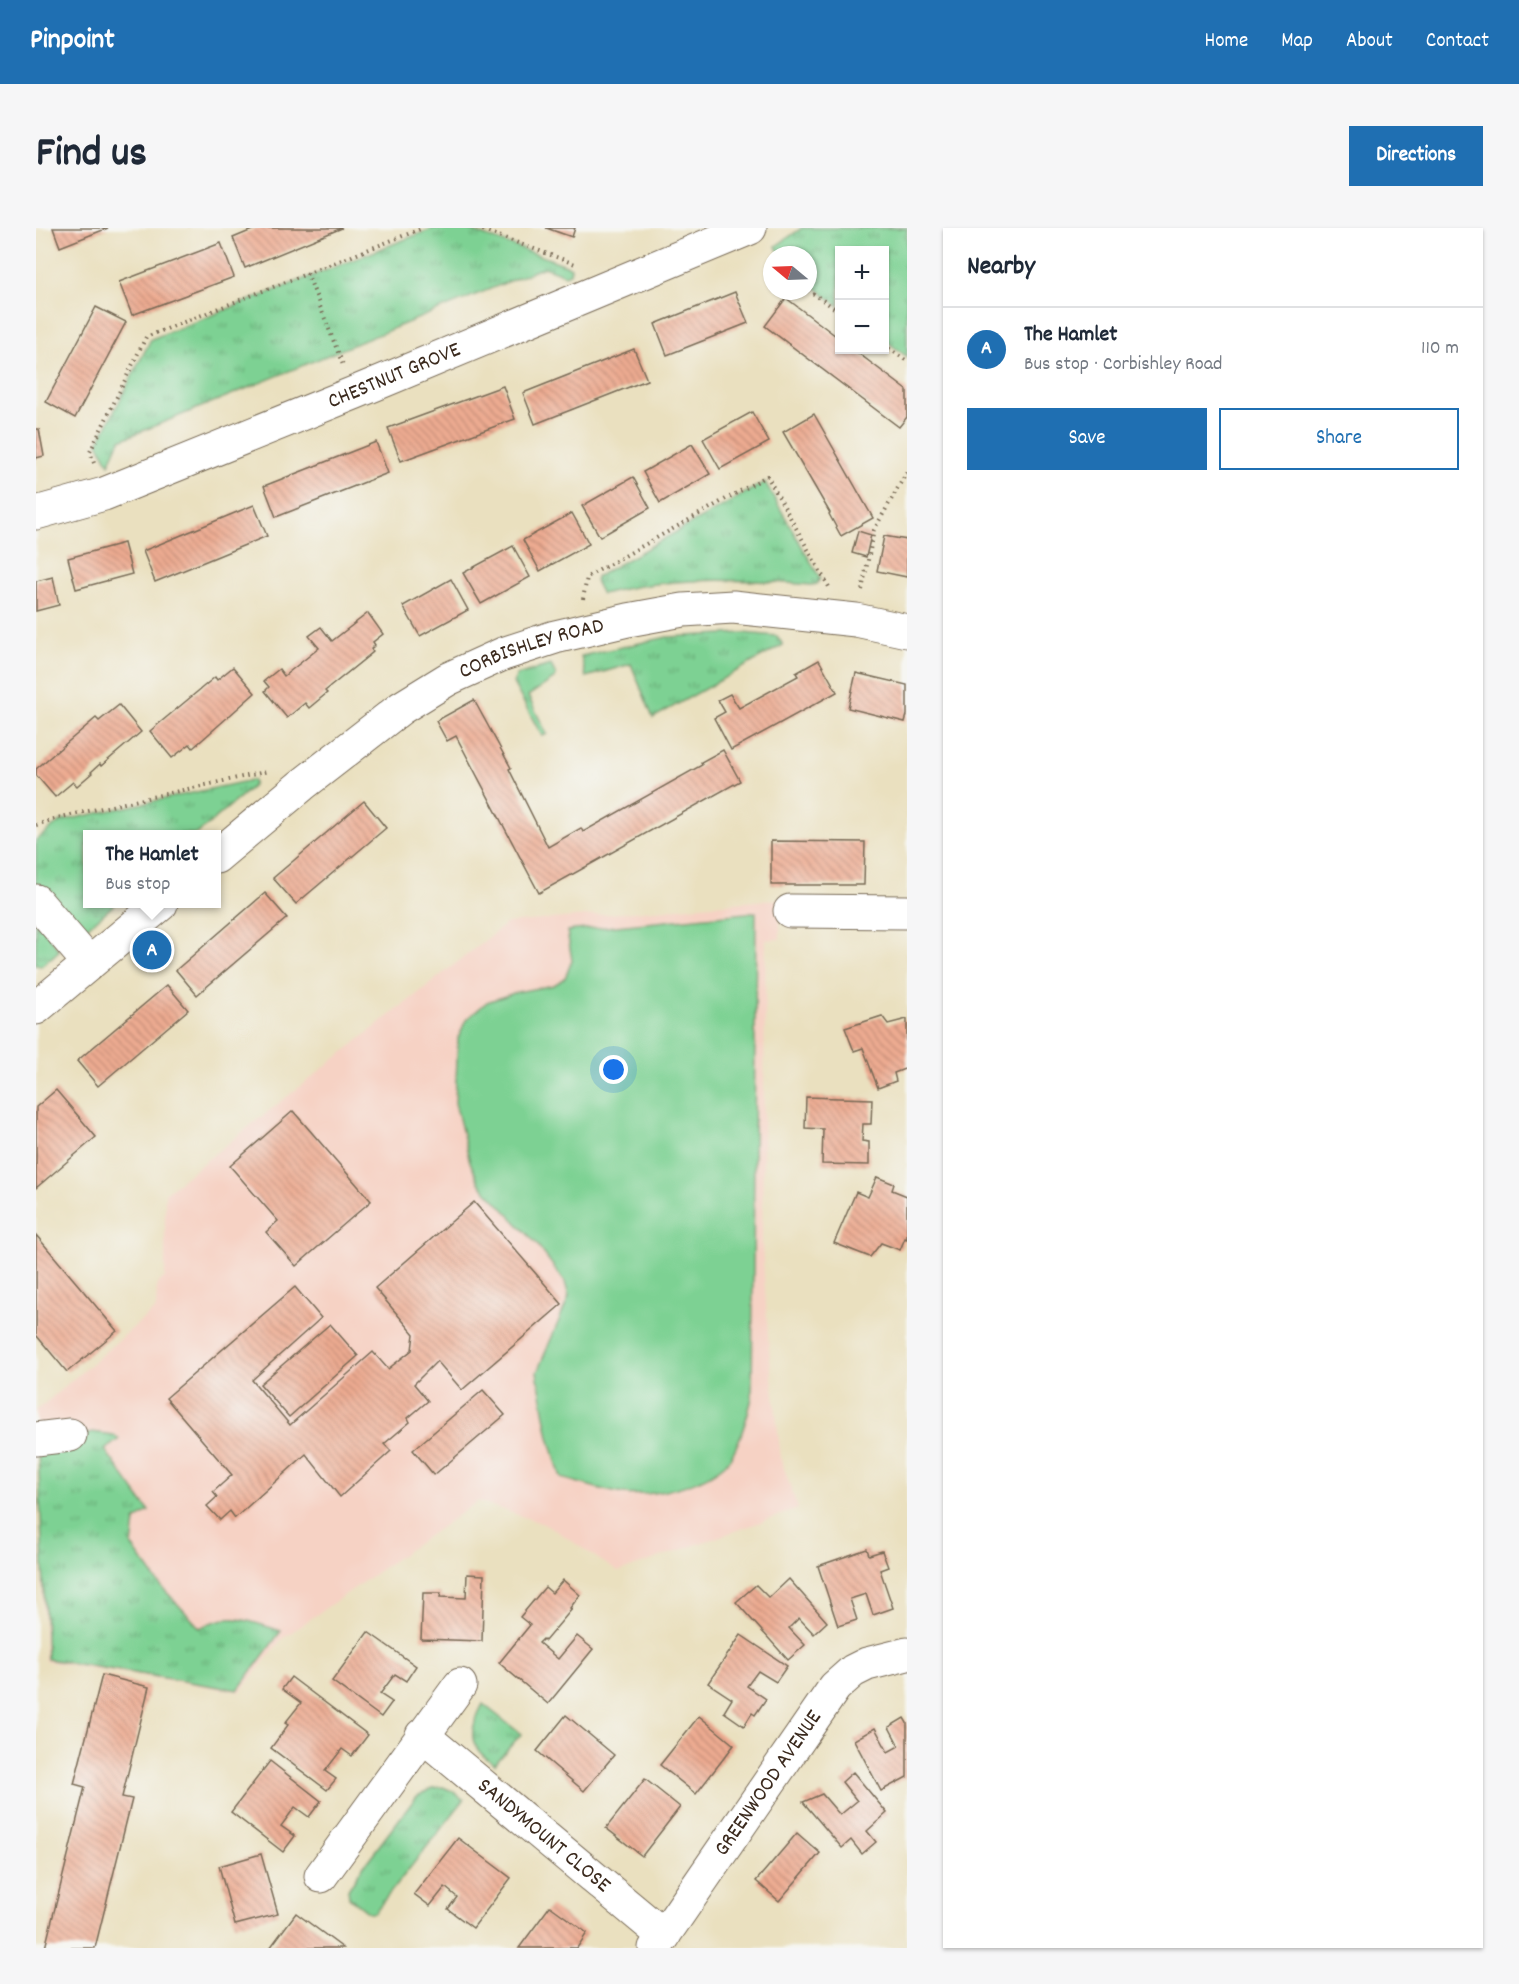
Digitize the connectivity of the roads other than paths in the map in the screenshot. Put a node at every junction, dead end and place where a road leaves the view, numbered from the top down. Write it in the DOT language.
graph roads {
  1 [pos="750,228"];
  2 [pos="36,513"];
  3 [pos="907,631"];
  4 [pos="221,853"];
  5 [pos="36,901"];
  6 [pos="154,908"];
  7 [pos="790,911"];
  8 [pos="907,912"];
  9 [pos="89,963"];
  10 [pos="36,1008"];
  11 [pos="70,1435"];
  12 [pos="36,1439"];
  13 [pos="907,1654"];
  14 [pos="460,1684"];
  15 [pos="422,1736"];
  16 [pos="321,1876"];
  17 [pos="659,1942"];
  1 -- 2 [label="street, CHESTNUT GROVE"];
  3 -- 4 [label="street, CORBISHLEY ROAD"];
  5 -- 9 [label="street"];
  6 -- 9 [label="street"];
  7 -- 8 [label="street"];
  9 -- 10 [label="street"];
  11 -- 12 [label="street"];
  13 -- 17 [label="street, GREENWOOD AVENUE"];
  14 -- 15 [label="street"];
  15 -- 16 [label="street"];
  15 -- 17 [label="street, SANDYMOUNT CLOSE"];
}
